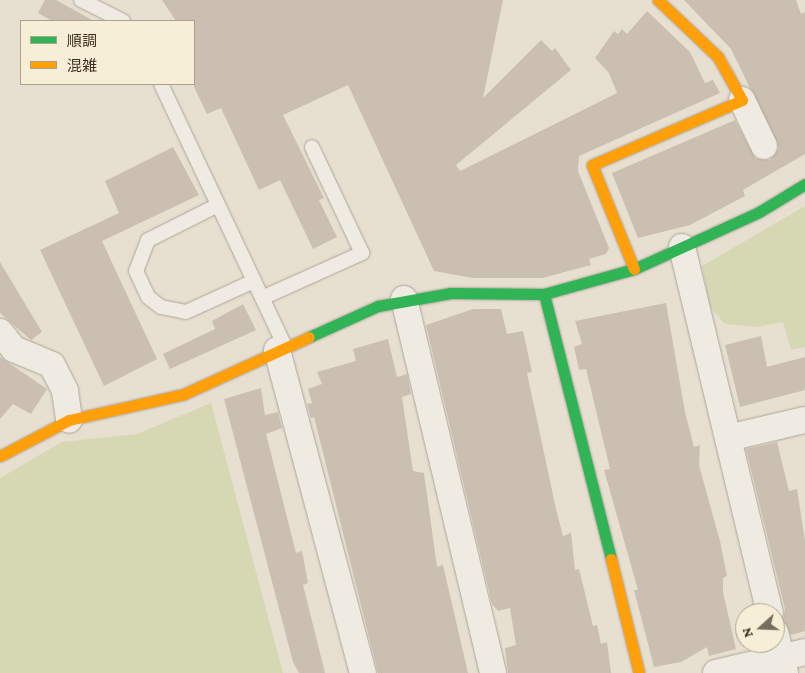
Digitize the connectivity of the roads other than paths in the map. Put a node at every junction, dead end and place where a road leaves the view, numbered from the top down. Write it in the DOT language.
graph roads {
  1 [pos="81,0"];
  2 [pos="666,2"];
  3 [pos="122,20"];
  4 [pos="161,85"];
  5 [pos="742,100"];
  6 [pos="764,146"];
  7 [pos="312,147"];
  8 [pos="793,187"];
  9 [pos="218,205"];
  10 [pos="682,247"];
  11 [pos="634,269"];
  12 [pos="254,281"];
  13 [pos="544,294"];
  14 [pos="262,298"];
  15 [pos="404,299"];
  16 [pos="0,332"];
  17 [pos="281,348"];
  18 [pos="69,420"];
  19 [pos="805,420"];
  20 [pos="728,438"];
  21 [pos="0,456"];
  22 [pos="768,603"];
  23 [pos="790,661"];
  24 [pos="363,673"];
  25 [pos="493,673"];
  26 [pos="639,673"];
  27 [pos="716,673"];
  1 -- 3 [label="lane"];
  2 -- 5 [label="street"];
  4 -- 9 [label="lane"];
  5 -- 6 [label="street"];
  5 -- 11 [label="street"];
  7 -- 14 [label="lane"];
  8 -- 10 [label="street"];
  9 -- 12 [label="lane"];
  9 -- 12 [label="lane"];
  10 -- 11 [label="street"];
  10 -- 20 [label="street"];
  11 -- 13 [label="street"];
  12 -- 14 [label="lane"];
  13 -- 15 [label="street"];
  13 -- 26 [label="street"];
  14 -- 17 [label="lane"];
  15 -- 17 [label="street"];
  15 -- 25 [label="street"];
  16 -- 18 [label="street"];
  17 -- 18 [label="street"];
  17 -- 24 [label="street"];
  18 -- 21 [label="street"];
  19 -- 20 [label="street"];
  20 -- 22 [label="street"];
  23 -- 27 [label="street"];
}
